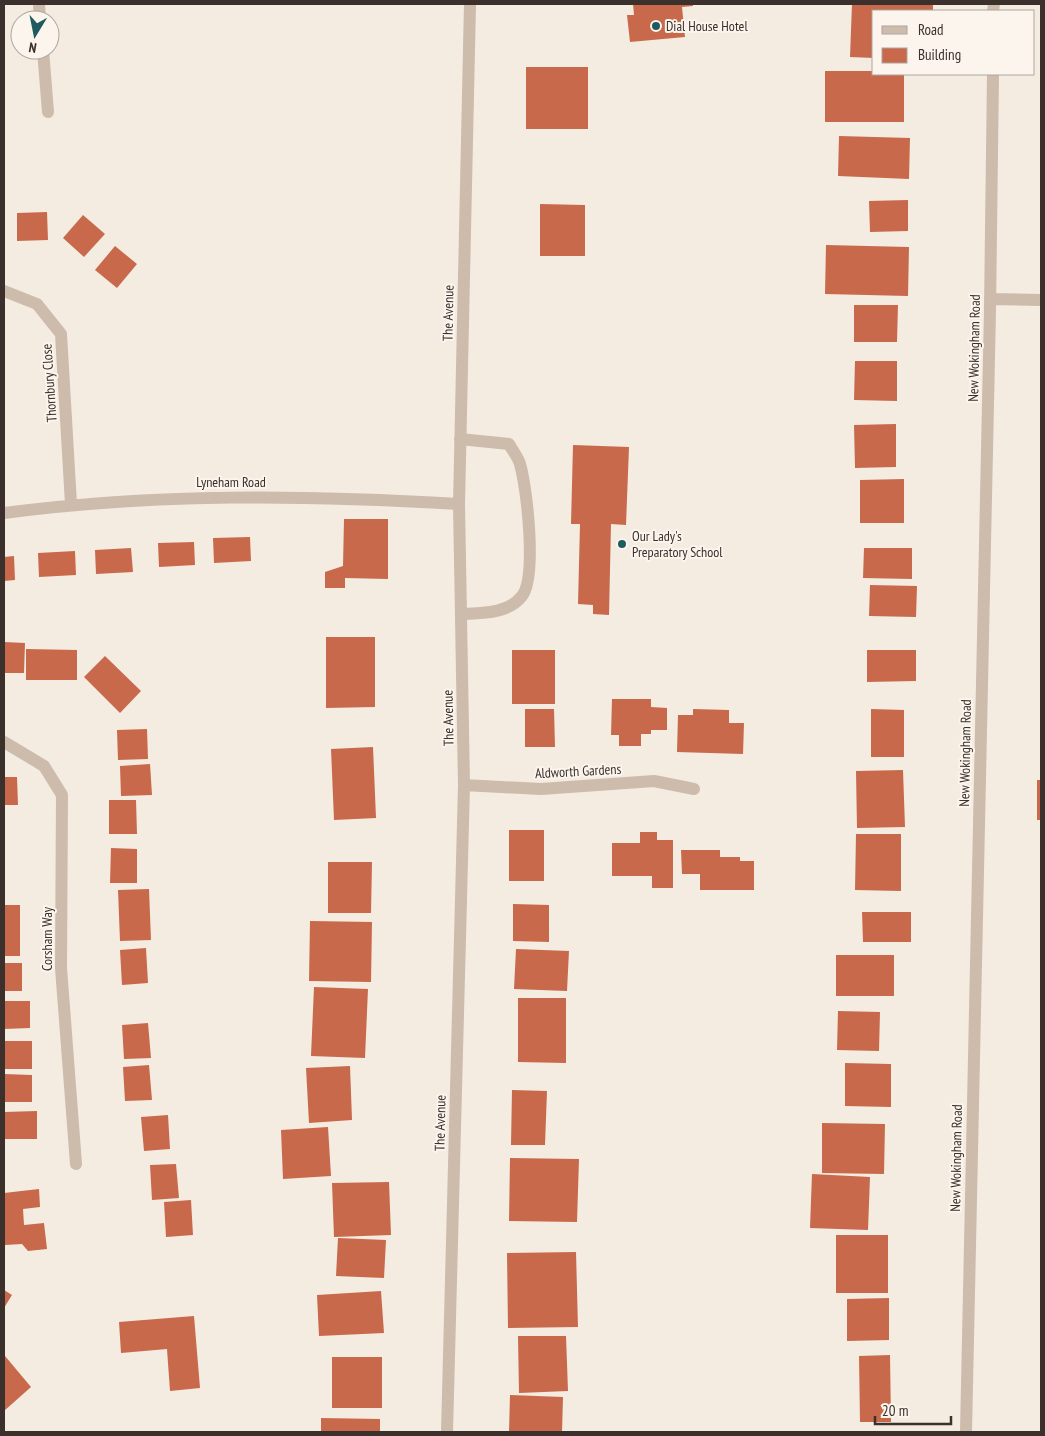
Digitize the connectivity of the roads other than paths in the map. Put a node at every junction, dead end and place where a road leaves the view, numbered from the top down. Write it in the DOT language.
graph roads {
  1 [pos="470,4"];
  2 [pos="44,60"];
  3 [pos="993,75"];
  4 [pos="48,112"];
  5 [pos="4,291"];
  6 [pos="990,299"];
  7 [pos="1041,300"];
  8 [pos="460,439"];
  9 [pos="71,504"];
  10 [pos="459,504"];
  11 [pos="4,513"];
  12 [pos="462,614"];
  13 [pos="4,742"];
  14 [pos="464,785"];
  15 [pos="694,789"];
  16 [pos="76,1164"];
  17 [pos="447,1432"];
  18 [pos="966,1432"];
  1 -- 8 [label="street, The Avenue"];
  2 -- 4 [label="street"];
  3 -- 6 [label="street, New Wokingham Road"];
  5 -- 9 [label="street, Thornbury Close"];
  6 -- 7 [label="street"];
  6 -- 18 [label="street, New Wokingham Road"];
  8 -- 10 [label="street, The Avenue"];
  8 -- 12 [label="street"];
  9 -- 10 [label="street, Lyneham Road"];
  9 -- 11 [label="street, Lyneham Road"];
  10 -- 12 [label="street, The Avenue"];
  12 -- 14 [label="street, The Avenue"];
  13 -- 16 [label="street, Corsham Way"];
  14 -- 15 [label="street, Aldworth Gardens"];
  14 -- 17 [label="street, The Avenue"];
}
